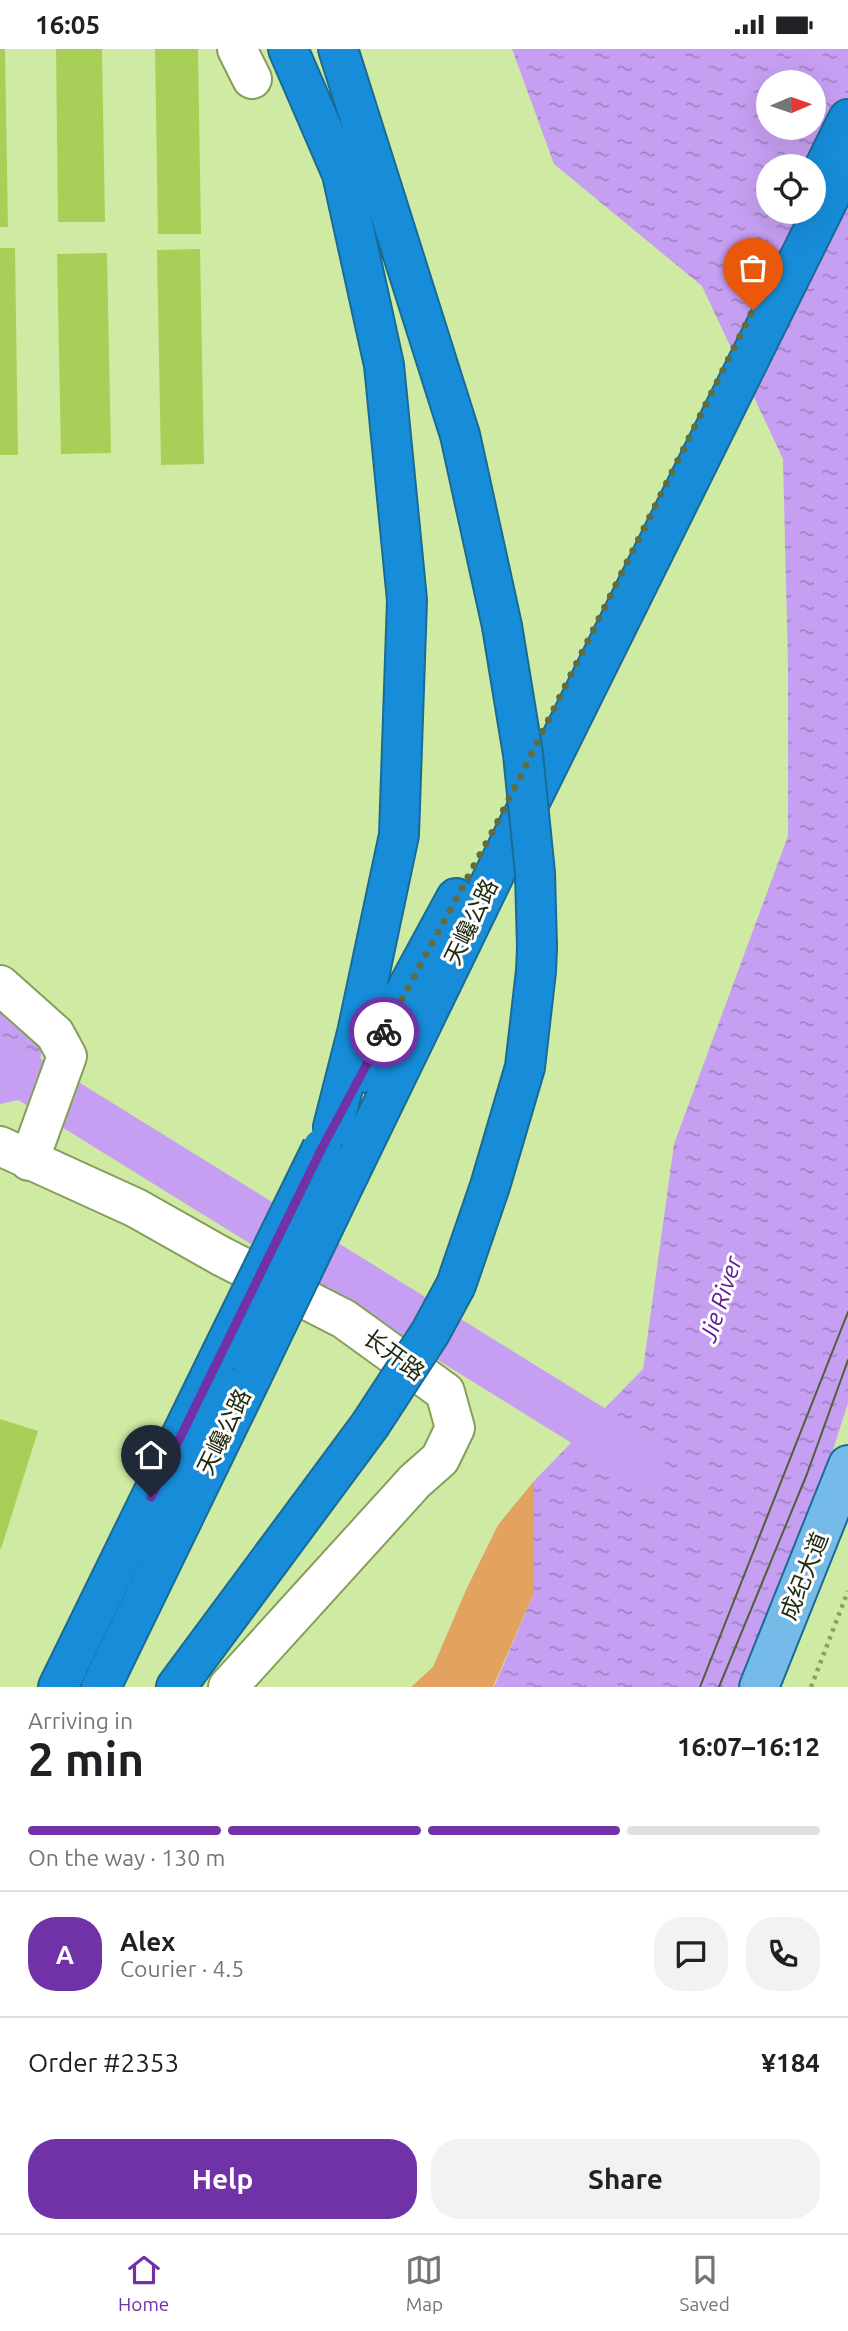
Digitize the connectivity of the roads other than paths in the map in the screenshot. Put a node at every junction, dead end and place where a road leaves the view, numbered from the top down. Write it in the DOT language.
graph roads {
  1 [pos="288,49"];
  2 [pos="338,49"];
  3 [pos="848,119"];
  4 [pos="848,160"];
  5 [pos="826,164"];
  6 [pos="796,224"];
  7 [pos="0,985"];
  8 [pos="327,1137"];
  9 [pos="15,1153"];
  10 [pos="848,1465"];
  11 [pos="848,1533"];
  12 [pos="58,1687"];
  13 [pos="101,1687"];
  14 [pos="176,1687"];
  15 [pos="228,1687"];
  16 [pos="759,1687"];
  17 [pos="787,1687"];
  1 -- 8 [label="highway"];
  2 -- 14 [label="highway, bridge"];
  3 -- 5 [label="highway"];
  4 -- 13 [label="highway, 天巉公路, bridge"];
  6 -- 8 [label="highway, 天巉公路, bridge"];
  7 -- 9 [label="street"];
  8 -- 12 [label="highway, bridge"];
  9 -- 15 [label="street, 长开路"];
  10 -- 16 [label="main road, 成纪大道"];
  11 -- 17 [label="main road, 成纪大道"];
}
